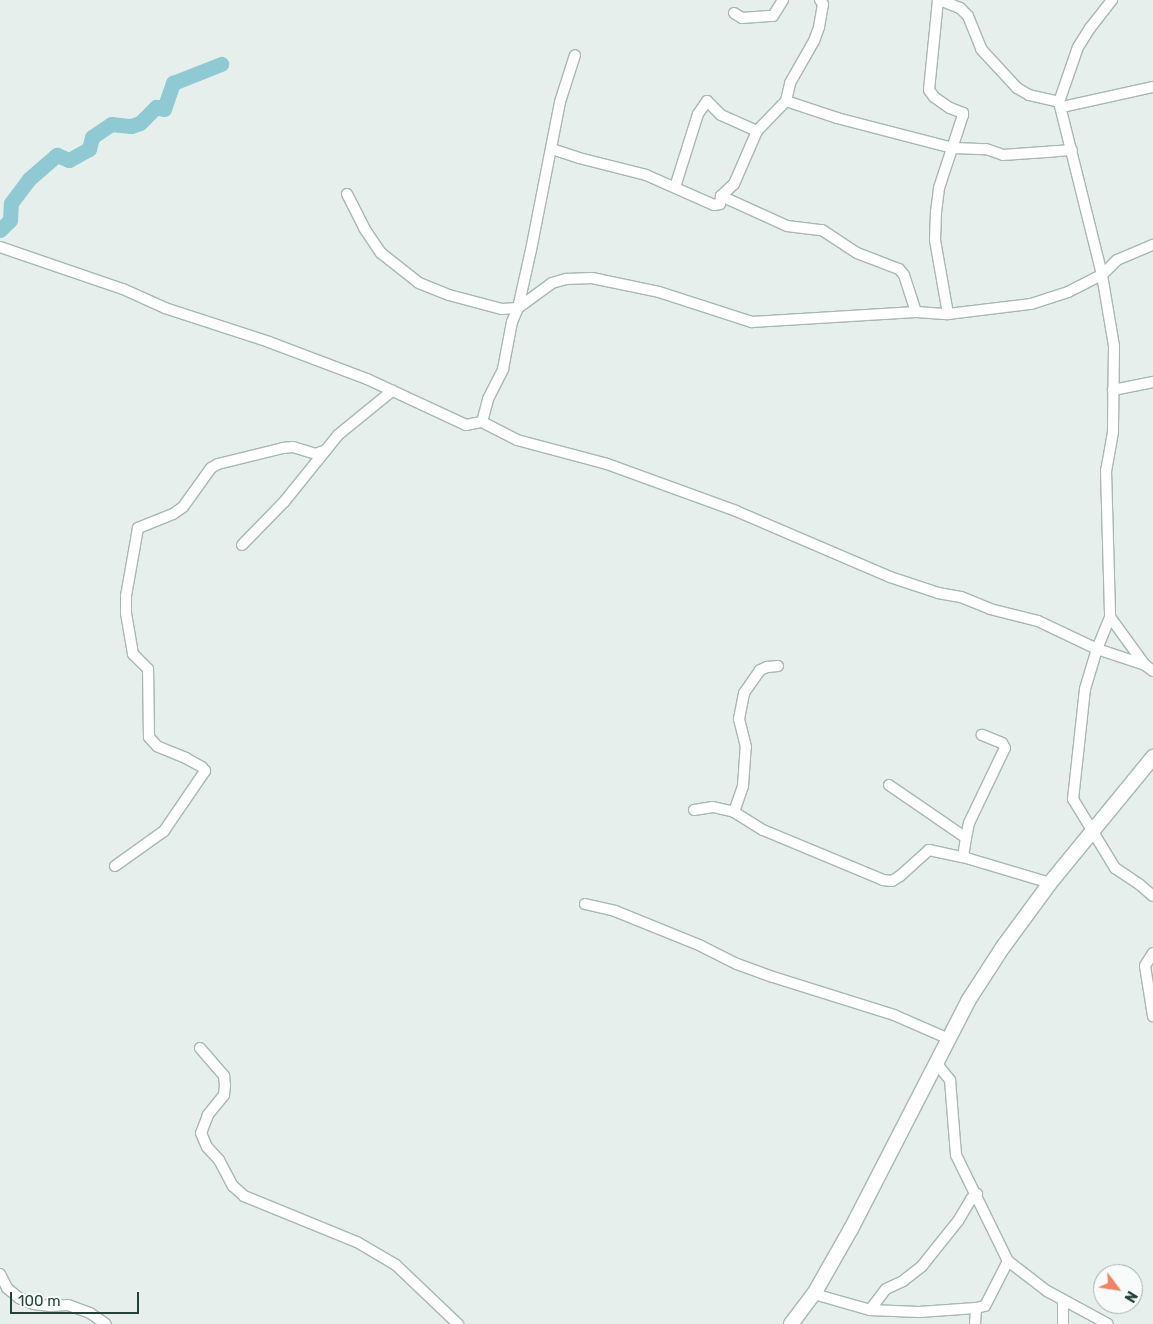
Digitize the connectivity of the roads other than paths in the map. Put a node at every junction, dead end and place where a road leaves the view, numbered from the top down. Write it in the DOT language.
graph roads {
  1 [pos="783,0"];
  2 [pos="820,0"];
  3 [pos="939,0"];
  4 [pos="1112,0"];
  5 [pos="734,13"];
  6 [pos="575,55"];
  7 [pos="1153,87"];
  8 [pos="786,102"];
  9 [pos="1061,105"];
  10 [pos="757,131"];
  11 [pos="953,148"];
  12 [pos="552,149"];
  13 [pos="1072,150"];
  14 [pos="675,186"];
  15 [pos="347,194"];
  16 [pos="721,196"];
  17 [pos="1153,245"];
  18 [pos="0,247"];
  19 [pos="1102,275"];
  20 [pos="518,308"];
  21 [pos="916,312"];
  22 [pos="948,314"];
  23 [pos="1153,382"];
  24 [pos="1113,390"];
  25 [pos="392,391"];
  26 [pos="482,422"];
  27 [pos="326,450"];
  28 [pos="242,545"];
  29 [pos="1110,617"];
  30 [pos="1097,649"];
  31 [pos="778,666"];
  32 [pos="1149,668"];
  33 [pos="982,735"];
  34 [pos="1153,757"];
  35 [pos="889,785"];
  36 [pos="694,810"];
  37 [pos="734,812"];
  38 [pos="1093,833"];
  39 [pos="966,838"];
  40 [pos="964,856"];
  41 [pos="115,866"];
  42 [pos="1050,883"];
  43 [pos="1153,896"];
  44 [pos="585,904"];
  45 [pos="1153,953"];
  46 [pos="1153,1016"];
  47 [pos="949,1039"];
  48 [pos="200,1048"];
  49 [pos="937,1064"];
  50 [pos="976,1194"];
  51 [pos="1008,1261"];
  52 [pos="0,1274"];
  53 [pos="814,1294"];
  54 [pos="1063,1300"];
  55 [pos="976,1308"];
  56 [pos="870,1310"];
  57 [pos="106,1324"];
  58 [pos="458,1324"];
  59 [pos="791,1324"];
  60 [pos="974,1324"];
  61 [pos="1063,1324"];
  62 [pos="1108,1324"];
  1 -- 5 [label="street"];
  2 -- 8 [label="street"];
  3 -- 9 [label="street"];
  3 -- 11 [label="street"];
  4 -- 9 [label="street"];
  6 -- 12 [label="street"];
  7 -- 9 [label="street"];
  8 -- 10 [label="street"];
  8 -- 11 [label="street"];
  9 -- 13 [label="street"];
  10 -- 14 [label="street"];
  10 -- 16 [label="street"];
  11 -- 13 [label="street"];
  11 -- 22 [label="street"];
  12 -- 14 [label="street"];
  12 -- 20 [label="street"];
  13 -- 19 [label="street"];
  14 -- 16 [label="street"];
  15 -- 20 [label="street"];
  16 -- 21 [label="street"];
  17 -- 19 [label="street"];
  18 -- 25 [label="street"];
  19 -- 22 [label="street"];
  19 -- 24 [label="street"];
  20 -- 21 [label="street"];
  20 -- 26 [label="street"];
  21 -- 22 [label="street"];
  23 -- 24 [label="street"];
  24 -- 29 [label="street"];
  25 -- 26 [label="street"];
  25 -- 27 [label="street"];
  26 -- 30 [label="street"];
  27 -- 28 [label="street"];
  27 -- 41 [label="street"];
  29 -- 30 [label="street"];
  29 -- 32 [label="street"];
  30 -- 32 [label="street"];
  30 -- 38 [label="street"];
  31 -- 37 [label="street"];
  33 -- 39 [label="street"];
  34 -- 38 [label="street"];
  35 -- 39 [label="street"];
  36 -- 37 [label="street"];
  37 -- 40 [label="street"];
  38 -- 42 [label="street"];
  38 -- 43 [label="street"];
  39 -- 40 [label="street"];
  40 -- 42 [label="street"];
  42 -- 47 [label="street"];
  44 -- 47 [label="street"];
  45 -- 46 [label="street"];
  47 -- 49 [label="street"];
  48 -- 58 [label="street"];
  49 -- 50 [label="street"];
  49 -- 53 [label="street"];
  50 -- 51 [label="street"];
  50 -- 56 [label="street"];
  51 -- 54 [label="street"];
  51 -- 55 [label="street"];
  52 -- 57 [label="street"];
  53 -- 56 [label="street"];
  53 -- 59 [label="street"];
  54 -- 61 [label="street"];
  54 -- 62 [label="street"];
  55 -- 56 [label="street"];
  55 -- 60 [label="street"];
}
